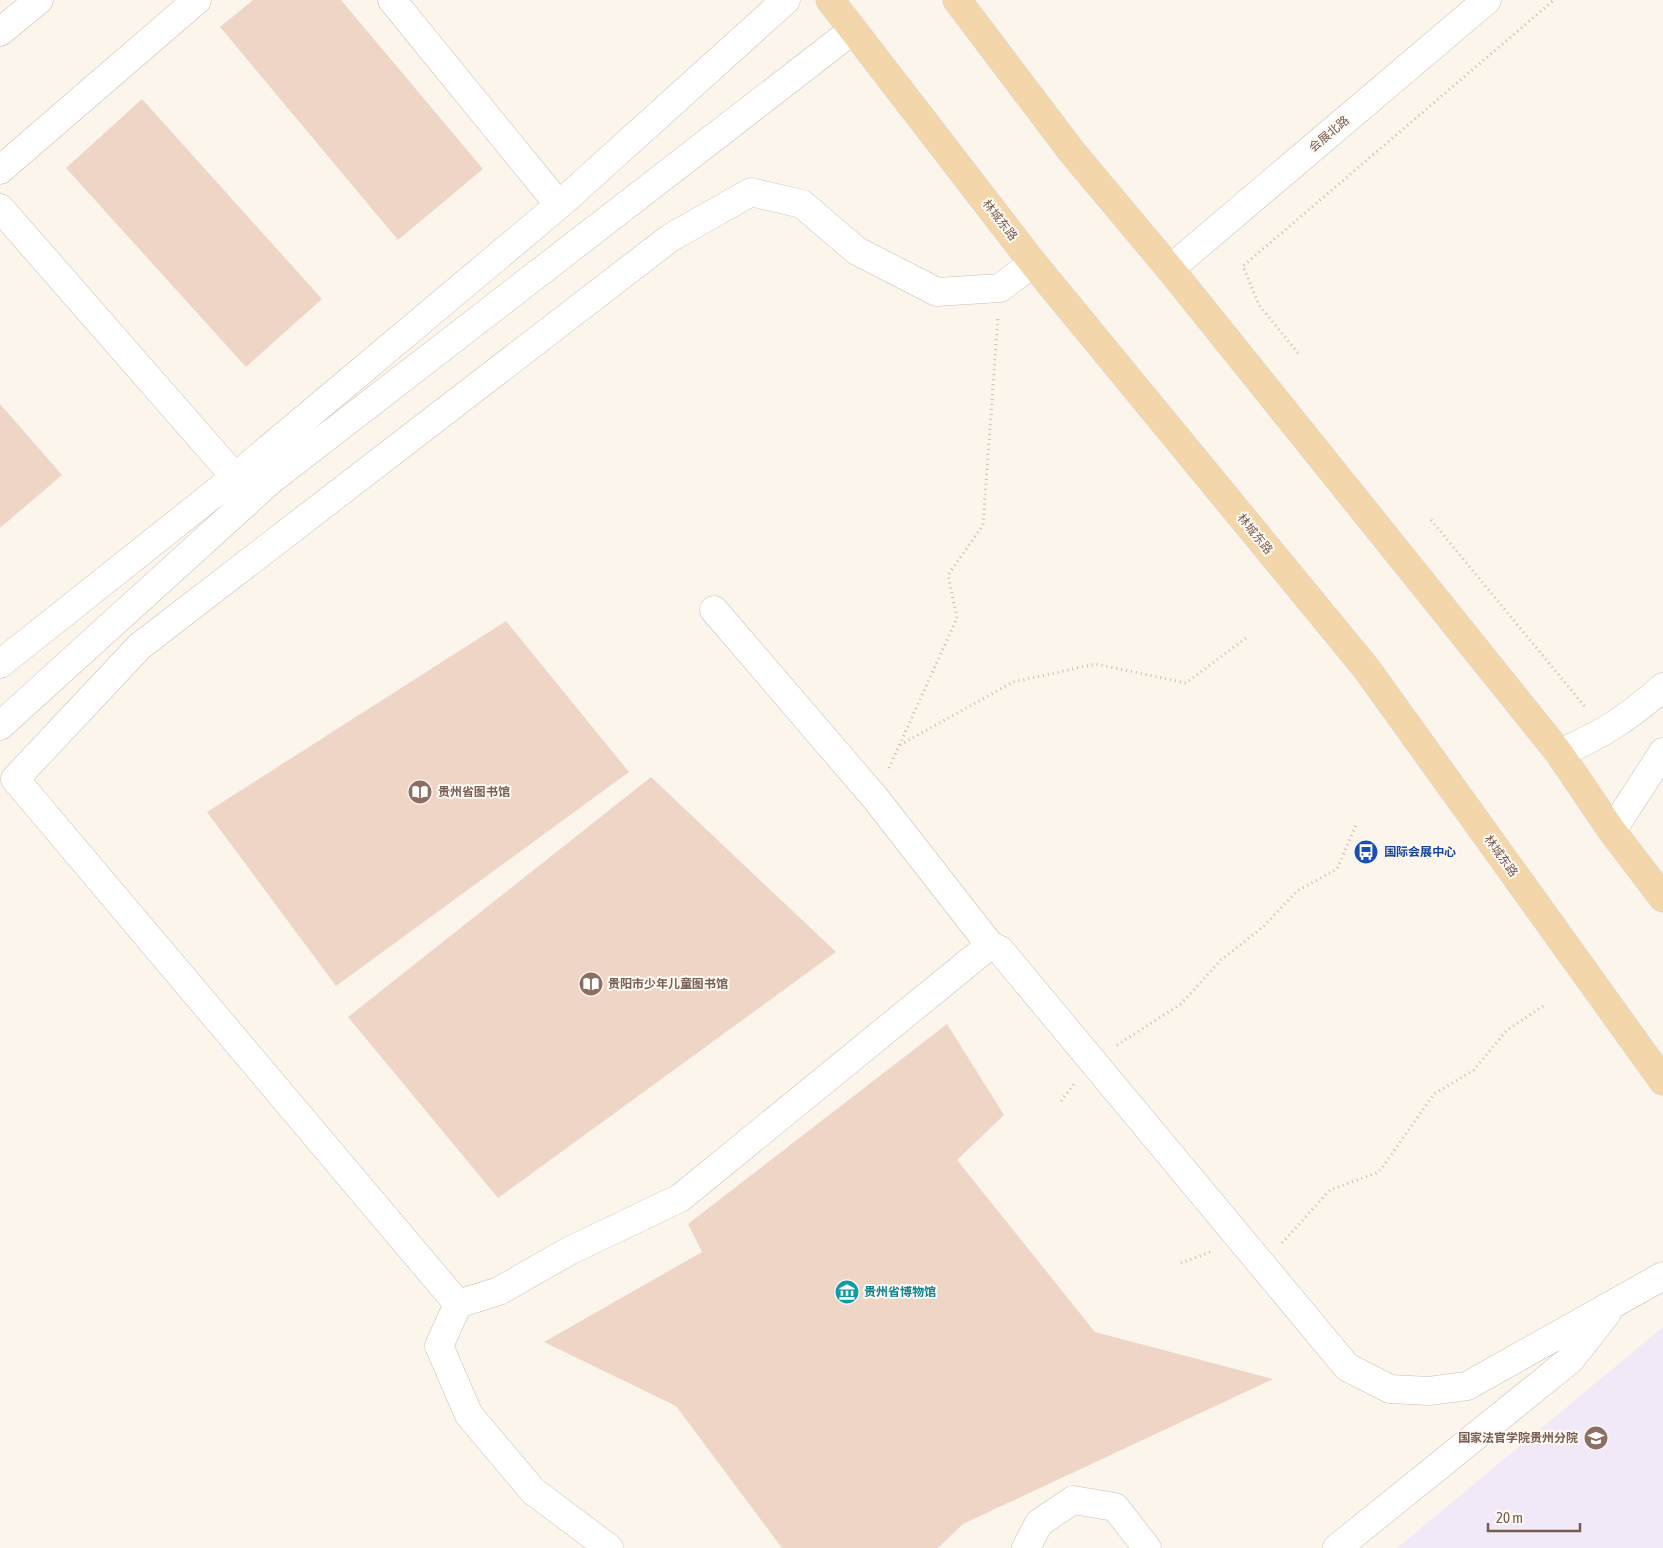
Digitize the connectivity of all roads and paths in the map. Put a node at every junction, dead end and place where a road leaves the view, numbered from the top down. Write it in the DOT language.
graph roads {
  1 [pos="39,0"];
  2 [pos="197,0"];
  3 [pos="392,0"];
  4 [pos="786,0"];
  5 [pos="830,0"];
  6 [pos="957,0"];
  7 [pos="1488,0"];
  8 [pos="1554,0"];
  9 [pos="854,30"];
  10 [pos="0,32"];
  11 [pos="0,170"];
  12 [pos="559,205"];
  13 [pos="0,208"];
  14 [pos="1033,263"];
  15 [pos="1170,269"];
  16 [pos="1000,288"];
  17 [pos="1298,353"];
  18 [pos="235,477"];
  19 [pos="1431,520"];
  20 [pos="714,610"];
  21 [pos="1246,638"];
  22 [pos="0,664"];
  23 [pos="1663,687"];
  24 [pos="0,726"];
  25 [pos="1608,730"];
  26 [pos="900,745"];
  27 [pos="1663,752"];
  28 [pos="1559,753"];
  29 [pos="876,800"];
  30 [pos="1356,825"];
  31 [pos="1612,831"];
  32 [pos="1663,898"];
  33 [pos="990,945"];
  34 [pos="1546,1004"];
  35 [pos="1092,1061"];
  36 [pos="1663,1081"];
  37 [pos="1061,1101"];
  38 [pos="1246,1246"];
  39 [pos="1181,1263"];
  40 [pos="1663,1276"];
  41 [pos="458,1304"];
  42 [pos="1614,1304"];
  43 [pos="609,1548"];
  44 [pos="1026,1548"];
  45 [pos="1147,1548"];
  46 [pos="1337,1548"];
  1 -- 10 [label="street"];
  2 -- 11 [label="street"];
  3 -- 12 [label="street"];
  4 -- 12 [label="street"];
  5 -- 9 [label="main road, 林城东路"];
  6 -- 15 [label="main road"];
  7 -- 15 [label="street, 会展北路"];
  8 -- 17 [label="path"];
  9 -- 14 [label="main road, 林城东路"];
  9 -- 24 [label="street"];
  12 -- 18 [label="street"];
  13 -- 18 [label="street"];
  14 -- 16 [label="street"];
  14 -- 36 [label="main road, 林城东路"];
  15 -- 28 [label="main road"];
  16 -- 26 [label="path"];
  16 -- 41 [label="street"];
  18 -- 22 [label="street"];
  19 -- 25 [label="path"];
  20 -- 29 [label="street"];
  21 -- 26 [label="path"];
  23 -- 25 [label="street"];
  25 -- 28 [label="street"];
  26 -- 29 [label="path"];
  27 -- 31 [label="street"];
  28 -- 31 [label="main road"];
  29 -- 33 [label="street"];
  30 -- 35 [label="path"];
  31 -- 32 [label="main road"];
  33 -- 35 [label="street"];
  33 -- 41 [label="street"];
  34 -- 38 [label="path"];
  35 -- 37 [label="path"];
  35 -- 38 [label="street"];
  38 -- 39 [label="path"];
  38 -- 42 [label="street"];
  40 -- 42 [label="street"];
  41 -- 43 [label="street"];
  42 -- 46 [label="street"];
  44 -- 45 [label="street"];
}
